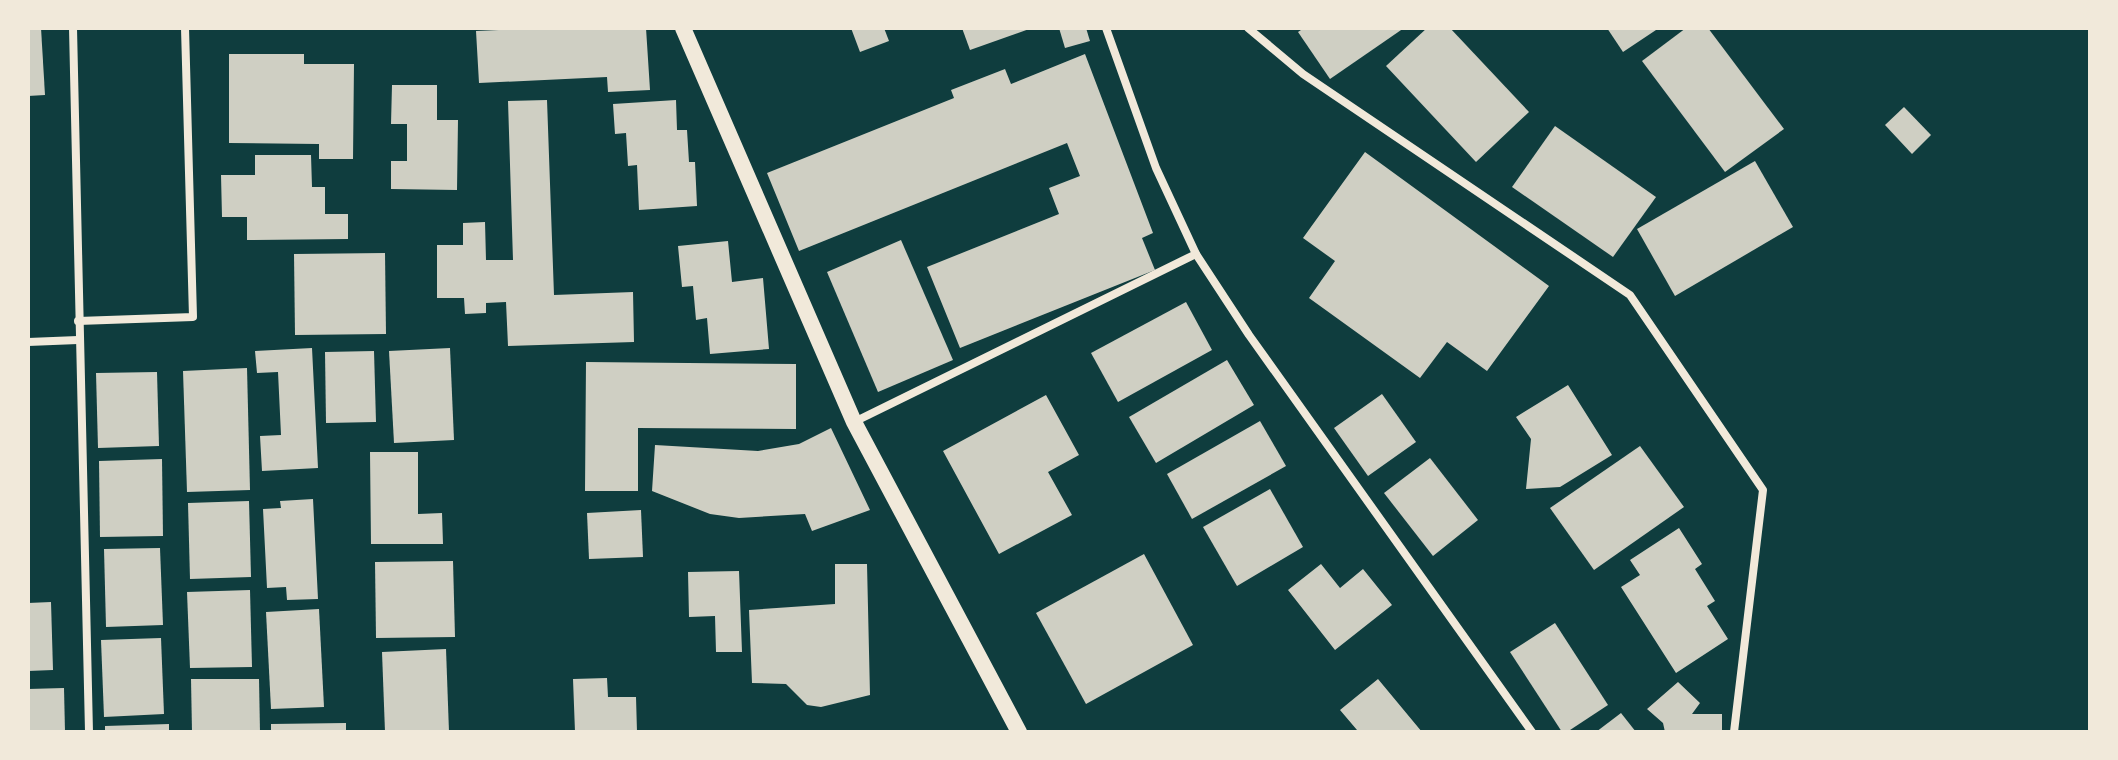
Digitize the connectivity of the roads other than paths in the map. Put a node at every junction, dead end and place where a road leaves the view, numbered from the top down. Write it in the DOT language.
graph roads {
  1 [pos="73,28"];
  2 [pos="185,28"];
  3 [pos="683,28"];
  4 [pos="1106,28"];
  5 [pos="1248,28"];
  6 [pos="1196,254"];
  7 [pos="78,321"];
  8 [pos="78,340"];
  9 [pos="28,342"];
  10 [pos="854,422"];
  11 [pos="89,732"];
  12 [pos="1019,732"];
  13 [pos="1532,732"];
  14 [pos="1734,732"];
  1 -- 7 [label="street"];
  2 -- 7 [label="street"];
  3 -- 10 [label="main road"];
  4 -- 6 [label="street"];
  5 -- 14 [label="street"];
  6 -- 10 [label="street"];
  6 -- 13 [label="street"];
  7 -- 8 [label="street"];
  8 -- 9 [label="street"];
  8 -- 11 [label="street"];
  10 -- 12 [label="main road"];
}
